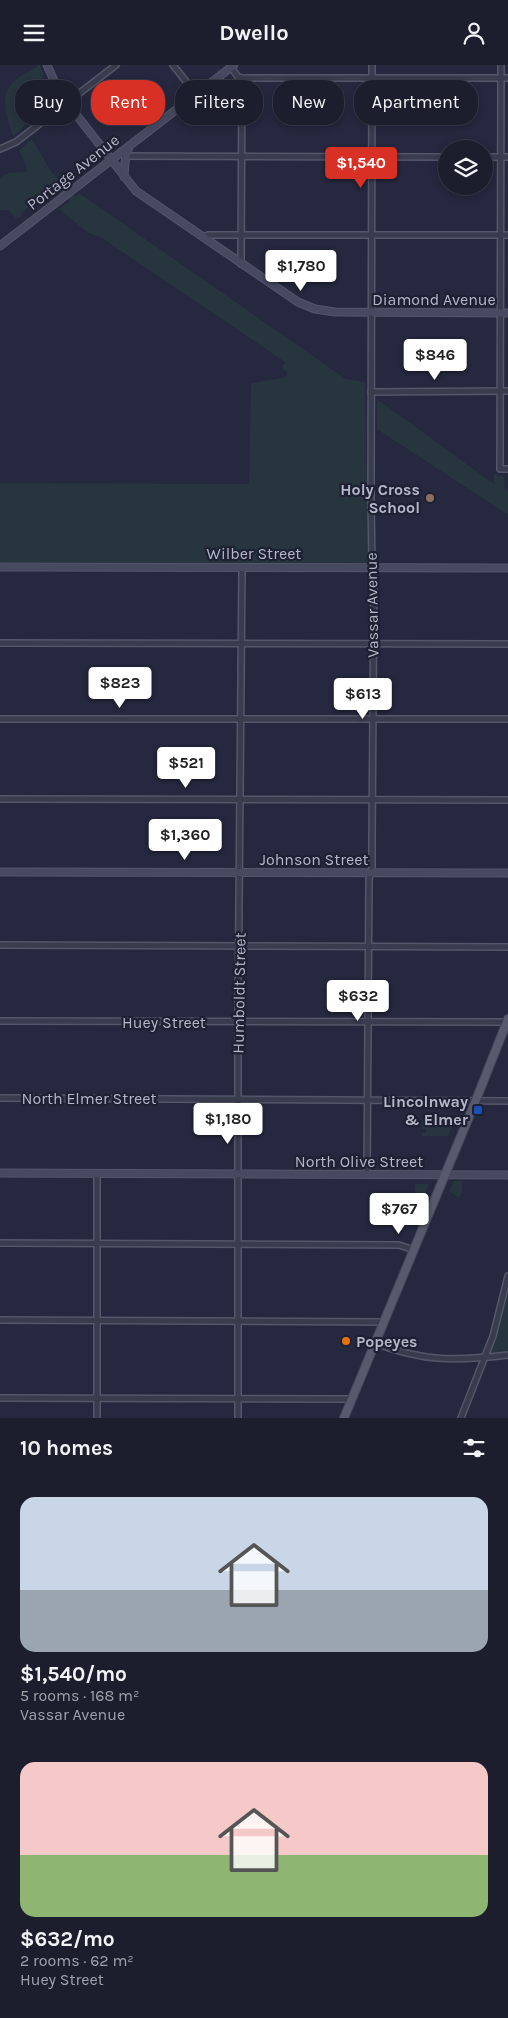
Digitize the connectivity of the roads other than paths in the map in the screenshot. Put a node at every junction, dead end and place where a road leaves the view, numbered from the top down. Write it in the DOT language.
graph roads {
  1 [pos="47,65"];
  2 [pos="116,65"];
  3 [pos="173,65"];
  4 [pos="372,65"];
  5 [pos="501,65"];
  6 [pos="232,66"];
  7 [pos="242,78"];
  8 [pos="372,78"];
  9 [pos="501,78"];
  10 [pos="508,78"];
  11 [pos="53,80"];
  12 [pos="185,80"];
  13 [pos="214,80"];
  14 [pos="81,92"];
  15 [pos="175,110"];
  16 [pos="81,121"];
  17 [pos="39,125"];
  18 [pos="0,149"];
  19 [pos="122,155"];
  20 [pos="242,157"];
  21 [pos="372,157"];
  22 [pos="438,157"];
  23 [pos="493,157"];
  24 [pos="501,157"];
  25 [pos="508,157"];
  26 [pos="111,160"];
  27 [pos="124,177"];
  28 [pos="242,235"];
  29 [pos="371,235"];
  30 [pos="500,235"];
  31 [pos="508,235"];
  32 [pos="202,237"];
  33 [pos="0,246"];
  34 [pos="241,264"];
  35 [pos="371,313"];
  36 [pos="504,313"];
  37 [pos="500,391"];
  38 [pos="508,391"];
  39 [pos="371,392"];
  40 [pos="508,469"];
  41 [pos="0,567"];
  42 [pos="242,567"];
  43 [pos="373,568"];
  44 [pos="508,568"];
  45 [pos="0,643"];
  46 [pos="241,643"];
  47 [pos="373,644"];
  48 [pos="508,644"];
  49 [pos="0,719"];
  50 [pos="241,719"];
  51 [pos="373,719"];
  52 [pos="508,719"];
  53 [pos="0,799"];
  54 [pos="240,799"];
  55 [pos="372,799"];
  56 [pos="508,800"];
  57 [pos="0,872"];
  58 [pos="240,872"];
  59 [pos="371,873"];
  60 [pos="508,873"];
  61 [pos="0,945"];
  62 [pos="239,945"];
  63 [pos="369,946"];
  64 [pos="508,947"];
  65 [pos="0,1021"];
  66 [pos="508,1021"];
  67 [pos="238,1022"];
  68 [pos="368,1023"];
  69 [pos="0,1098"];
  70 [pos="239,1099"];
  71 [pos="367,1099"];
  72 [pos="476,1100"];
  73 [pos="508,1101"];
  74 [pos="0,1173"];
  75 [pos="97,1174"];
  76 [pos="238,1174"];
  77 [pos="367,1174"];
  78 [pos="445,1175"];
  79 [pos="508,1175"];
  80 [pos="0,1243"];
  81 [pos="97,1244"];
  82 [pos="239,1244"];
  83 [pos="414,1250"];
  84 [pos="508,1276"];
  85 [pos="0,1320"];
  86 [pos="97,1320"];
  87 [pos="238,1320"];
  88 [pos="384,1322"];
  89 [pos="375,1343"];
  90 [pos="508,1355"];
  91 [pos="485,1359"];
  92 [pos="0,1398"];
  93 [pos="97,1398"];
  94 [pos="238,1398"];
  95 [pos="352,1399"];
  96 [pos="97,1418"];
  97 [pos="238,1418"];
  98 [pos="344,1418"];
  99 [pos="461,1418"];
  1 -- 11 [label="street, Diamond Avenue"];
  2 -- 14 [label="street"];
  3 -- 12 [label="street"];
  4 -- 8 [label="street, Vassar Avenue"];
  5 -- 9 [label="street"];
  6 -- 7 [label="street"];
  6 -- 13 [label="street, Portage Avenue"];
  7 -- 8 [label="street"];
  7 -- 20 [label="street"];
  8 -- 9 [label="street"];
  8 -- 21 [label="street, Vassar Avenue"];
  9 -- 10 [label="street"];
  9 -- 24 [label="street"];
  15 -- 19 [label="street, Portage Avenue"];
  16 -- 26 [label="street, Diamond Avenue"];
  17 -- 18 [label="street"];
  19 -- 20 [label="street"];
  19 -- 26 [label="street, Portage Avenue"];
  19 -- 27 [label="street"];
  20 -- 21 [label="street"];
  20 -- 28 [label="street"];
  21 -- 22 [label="street"];
  21 -- 29 [label="street, Vassar Avenue"];
  23 -- 24 [label="street"];
  24 -- 25 [label="street"];
  24 -- 30 [label="street"];
  26 -- 27 [label="street, Diamond Avenue"];
  26 -- 33 [label="street, Portage Avenue"];
  27 -- 32 [label="street, Diamond Avenue"];
  28 -- 29 [label="street"];
  28 -- 32 [label="street"];
  28 -- 34 [label="street"];
  29 -- 30 [label="street"];
  29 -- 35 [label="street, Vassar Avenue"];
  30 -- 31 [label="street"];
  30 -- 36 [label="street"];
  32 -- 34 [label="street, Diamond Avenue"];
  34 -- 35 [label="street, Diamond Avenue"];
  35 -- 36 [label="street, Diamond Avenue"];
  35 -- 39 [label="street, Vassar Avenue"];
  36 -- 37 [label="street"];
  37 -- 38 [label="street"];
  37 -- 39 [label="street"];
  37 -- 40 [label="street"];
  39 -- 43 [label="street, Vassar Avenue"];
  41 -- 42 [label="street, Wilber Street"];
  42 -- 43 [label="street, Wilber Street"];
  42 -- 46 [label="street, Humboldt Street"];
  43 -- 44 [label="street, Wilber Street"];
  43 -- 47 [label="street, Vassar Avenue"];
  45 -- 46 [label="street"];
  46 -- 47 [label="street"];
  46 -- 50 [label="street, Humboldt Street"];
  47 -- 48 [label="street"];
  47 -- 51 [label="street, Vassar Avenue"];
  49 -- 50 [label="street"];
  50 -- 51 [label="street"];
  50 -- 54 [label="street, Humboldt Street"];
  51 -- 52 [label="street"];
  51 -- 55 [label="street, Vassar Avenue"];
  53 -- 54 [label="street"];
  54 -- 55 [label="street"];
  54 -- 58 [label="street, Humboldt Street"];
  55 -- 56 [label="street"];
  55 -- 59 [label="street, Vassar Avenue"];
  57 -- 58 [label="street, Johnson Street"];
  58 -- 59 [label="street, Johnson Street"];
  58 -- 62 [label="street, Humboldt Street"];
  59 -- 60 [label="street, Johnson Street"];
  59 -- 63 [label="street, Vassar Avenue"];
  61 -- 62 [label="street"];
  62 -- 63 [label="street"];
  62 -- 67 [label="street, Humboldt Street"];
  63 -- 64 [label="street"];
  63 -- 68 [label="street, Vassar Avenue"];
  65 -- 67 [label="street, Huey Street"];
  66 -- 68 [label="street, Huey Street"];
  66 -- 72 [label="main road"];
  67 -- 68 [label="street, Huey Street"];
  67 -- 70 [label="street, Humboldt Street"];
  68 -- 71 [label="street, Vassar Avenue"];
  69 -- 70 [label="street, North Elmer Street"];
  70 -- 71 [label="street, North Elmer Street"];
  70 -- 76 [label="street, Humboldt Street"];
  71 -- 72 [label="street, North Elmer Street"];
  71 -- 77 [label="street, Vassar Avenue"];
  72 -- 73 [label="street, North Elmer Street"];
  72 -- 78 [label="main road"];
  74 -- 75 [label="street, North Olive Street"];
  75 -- 76 [label="street, North Olive Street"];
  75 -- 81 [label="street"];
  76 -- 77 [label="street, North Olive Street"];
  76 -- 82 [label="street, Humboldt Street"];
  77 -- 78 [label="street, North Olive Street"];
  78 -- 79 [label="street, North Olive Street"];
  78 -- 83 [label="main road"];
  80 -- 81 [label="street"];
  81 -- 82 [label="street"];
  81 -- 86 [label="street"];
  82 -- 83 [label="street"];
  82 -- 87 [label="street, Humboldt Street"];
  83 -- 88 [label="main road"];
  84 -- 91 [label="street"];
  85 -- 86 [label="street"];
  86 -- 87 [label="street"];
  86 -- 93 [label="street"];
  87 -- 88 [label="street"];
  87 -- 94 [label="street, Humboldt Street"];
  88 -- 89 [label="main road"];
  89 -- 91 [label="street"];
  89 -- 95 [label="main road"];
  90 -- 91 [label="street"];
  91 -- 99 [label="street"];
  92 -- 93 [label="street"];
  93 -- 94 [label="street"];
  93 -- 96 [label="street"];
  94 -- 95 [label="street"];
  94 -- 97 [label="street, Humboldt Street"];
  95 -- 98 [label="main road"];
}
